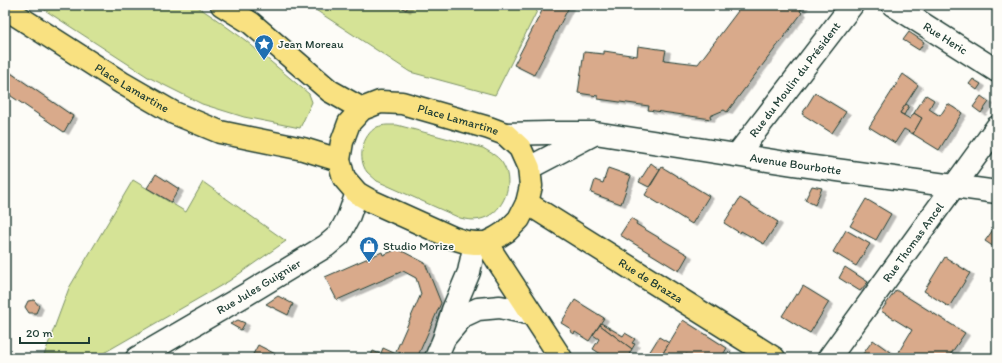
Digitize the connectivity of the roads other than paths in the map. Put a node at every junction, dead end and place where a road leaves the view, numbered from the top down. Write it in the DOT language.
graph roads {
  1 [pos="222,5"];
  2 [pos="852,5"];
  3 [pos="893,5"];
  4 [pos="5,8"];
  5 [pos="997,71"];
  6 [pos="362,109"];
  7 [pos="997,127"];
  8 [pos="595,133"];
  9 [pos="505,134"];
  10 [pos="737,155"];
  11 [pos="340,160"];
  12 [pos="529,168"];
  13 [pos="955,186"];
  14 [pos="997,192"];
  15 [pos="356,193"];
  16 [pos="527,203"];
  17 [pos="480,243"];
  18 [pos="532,314"];
  19 [pos="440,349"];
  20 [pos="137,358"];
  21 [pos="561,358"];
  22 [pos="774,358"];
  23 [pos="829,358"];
  1 -- 6 [label="main road"];
  2 -- 10 [label="street, Rue du Moulin du Président"];
  3 -- 5 [label="street, Rue Heric"];
  4 -- 11 [label="main road, Place Lamartine"];
  6 -- 9 [label="main road, Place Lamartine"];
  6 -- 11 [label="main road, Place Lamartine"];
  7 -- 13 [label="street, Rue Thomas Ancel"];
  8 -- 9 [label="street, Avenue Bourbotte"];
  8 -- 10 [label="street, Avenue Bourbotte"];
  8 -- 12 [label="street"];
  9 -- 12 [label="main road, Place Lamartine"];
  10 -- 13 [label="street, Avenue Bourbotte"];
  11 -- 15 [label="main road, Place Lamartine"];
  12 -- 16 [label="main road, Place Lamartine"];
  13 -- 14 [label="street, Avenue Bourbotte"];
  13 -- 23 [label="street, Rue Thomas Ancel"];
  15 -- 17 [label="main road, Place Lamartine"];
  15 -- 20 [label="street, Rue Jules Guignier"];
  16 -- 17 [label="main road, Place Lamartine"];
  16 -- 22 [label="main road, Rue de Brazza"];
  17 -- 18 [label="main road"];
  17 -- 19 [label="street"];
  18 -- 19 [label="street"];
  18 -- 21 [label="main road"];
}
